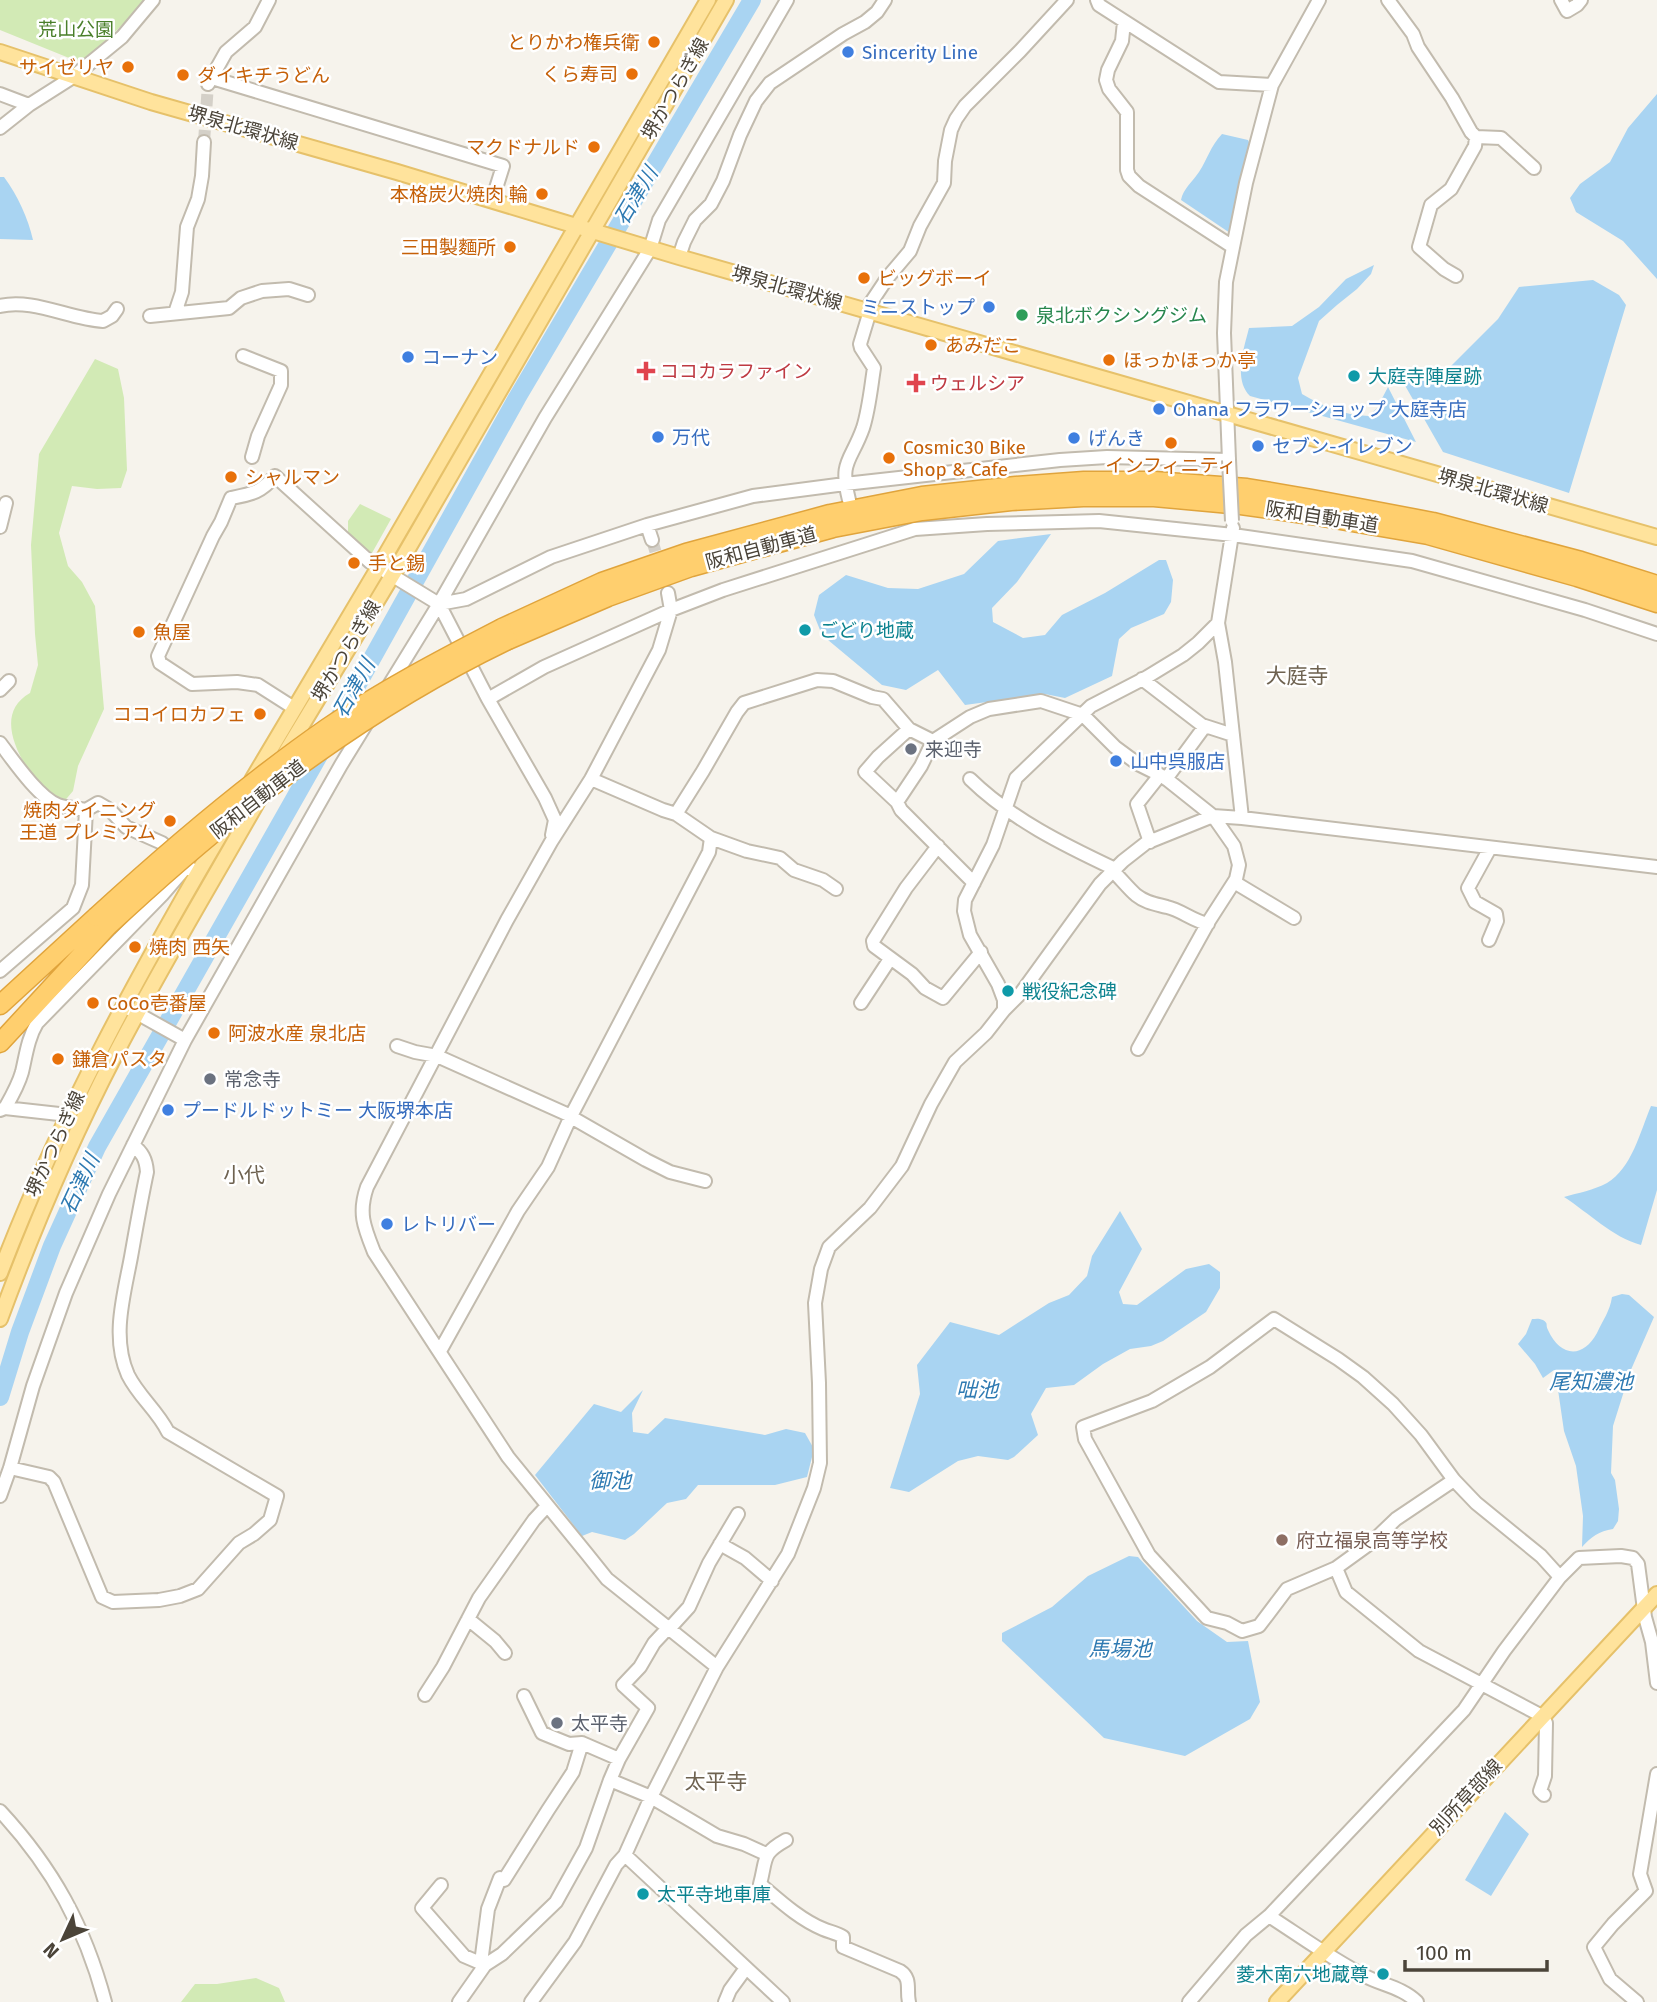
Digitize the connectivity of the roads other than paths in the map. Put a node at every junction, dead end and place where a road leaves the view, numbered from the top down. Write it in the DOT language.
graph roads {
  1 [pos="153,0"];
  2 [pos="269,0"];
  3 [pos="726,0"];
  4 [pos="787,0"];
  5 [pos="885,0"];
  6 [pos="1067,0"];
  7 [pos="1097,0"];
  8 [pos="1320,0"];
  9 [pos="1388,0"];
  10 [pos="1561,0"];
  11 [pos="1581,0"];
  12 [pos="704,1"];
  13 [pos="1125,22"];
  14 [pos="0,52"];
  15 [pos="73,77"];
  16 [pos="1272,85"];
  17 [pos="0,94"];
  18 [pos="29,105"];
  19 [pos="0,128"];
  20 [pos="1476,137"];
  21 [pos="204,142"];
  22 [pos="1534,169"];
  23 [pos="492,201"];
  24 [pos="576,227"];
  25 [pos="599,234"];
  26 [pos="645,247"];
  27 [pos="1233,247"];
  28 [pos="679,257"];
  29 [pos="1456,276"];
  30 [pos="309,295"];
  31 [pos="0,306"];
  32 [pos="117,309"];
  33 [pos="868,311"];
  34 [pos="175,313"];
  35 [pos="150,316"];
  36 [pos="243,356"];
  37 [pos="1228,414"];
  38 [pos="252,457"];
  39 [pos="1229,460"];
  40 [pos="845,484"];
  41 [pos="849,500"];
  42 [pos="6,503"];
  43 [pos="647,525"];
  44 [pos="0,527"];
  45 [pos="856,534"];
  46 [pos="1233,535"];
  47 [pos="1657,537"];
  48 [pos="652,540"];
  49 [pos="858,548"];
  50 [pos="378,567"];
  51 [pos="397,578"];
  52 [pos="1657,585"];
  53 [pos="668,593"];
  54 [pos="1657,603"];
  55 [pos="439,604"];
  56 [pos="671,610"];
  57 [pos="1218,623"];
  58 [pos="505,634"];
  59 [pos="1657,634"];
  60 [pos="1142,679"];
  61 [pos="488,699"];
  62 [pos="294,708"];
  63 [pos="1083,715"];
  64 [pos="1205,726"];
  65 [pos="909,729"];
  66 [pos="1233,735"];
  67 [pos="933,741"];
  68 [pos="0,743"];
  69 [pos="1163,777"];
  70 [pos="591,779"];
  71 [pos="970,779"];
  72 [pos="897,802"];
  73 [pos="1006,808"];
  74 [pos="86,810"];
  75 [pos="676,814"];
  76 [pos="1213,816"];
  77 [pos="1242,818"];
  78 [pos="711,838"];
  79 [pos="551,842"];
  80 [pos="1150,842"];
  81 [pos="938,846"];
  82 [pos="1490,848"];
  83 [pos="1657,867"];
  84 [pos="192,870"];
  85 [pos="1114,870"];
  86 [pos="1234,882"];
  87 [pos="974,883"];
  88 [pos="836,889"];
  89 [pos="1294,918"];
  90 [pos="102,922"];
  91 [pos="1208,924"];
  92 [pos="1489,940"];
  93 [pos="981,952"];
  94 [pos="890,959"];
  95 [pos="0,971"];
  96 [pos="996,980"];
  97 [pos="17,989"];
  98 [pos="1021,993"];
  99 [pos="0,999"];
  100 [pos="862,1003"];
  101 [pos="0,1005"];
  102 [pos="124,1006"];
  103 [pos="1004,1010"];
  104 [pos="143,1017"];
  105 [pos="0,1030"];
  106 [pos="183,1039"];
  107 [pos="0,1043"];
  108 [pos="397,1046"];
  109 [pos="1138,1049"];
  110 [pos="437,1056"];
  111 [pos="2,1109"];
  112 [pos="68,1115"];
  113 [pos="571,1116"];
  114 [pos="133,1144"];
  115 [pos="705,1181"];
  116 [pos="0,1273"];
  117 [pos="0,1319"];
  118 [pos="440,1351"];
  119 [pos="10,1468"];
  120 [pos="1454,1480"];
  121 [pos="0,1496"];
  122 [pos="547,1506"];
  123 [pos="738,1514"];
  124 [pos="720,1544"];
  125 [pos="1336,1568"];
  126 [pos="1560,1577"];
  127 [pos="772,1581"];
  128 [pos="1657,1594"];
  129 [pos="1644,1607"];
  130 [pos="468,1619"];
  131 [pos="669,1629"];
  132 [pos="505,1653"];
  133 [pos="717,1667"];
  134 [pos="1657,1683"];
  135 [pos="1482,1685"];
  136 [pos="425,1695"];
  137 [pos="524,1696"];
  138 [pos="1542,1716"];
  139 [pos="582,1743"];
  140 [pos="619,1759"];
  141 [pos="1657,1774"];
  142 [pos="610,1780"];
  143 [pos="1544,1795"];
  144 [pos="651,1797"];
  145 [pos="0,1811"];
  146 [pos="786,1840"];
  147 [pos="766,1854"];
  148 [pos="625,1855"];
  149 [pos="441,1885"];
  150 [pos="1269,1916"];
  151 [pos="1323,1952"];
  152 [pos="483,1964"];
  153 [pos="746,1968"];
  154 [pos="1286,1999"];
  155 [pos="105,2002"];
  156 [pos="459,2002"];
  157 [pos="531,2002"];
  158 [pos="725,2002"];
  159 [pos="783,2002"];
  160 [pos="909,2002"];
  161 [pos="1189,2002"];
  162 [pos="1417,2002"];
  163 [pos="1636,2002"];
  1 -- 15 [label="street"];
  2 -- 23 [label="street"];
  3 -- 25 [label="main road, 堺かつらぎ線"];
  4 -- 26 [label="street"];
  5 -- 28 [label="street"];
  6 -- 33 [label="street"];
  7 -- 13 [label="street"];
  8 -- 16 [label="street"];
  9 -- 20 [label="street"];
  10 -- 11 [label="street"];
  12 -- 24 [label="main road, 堺かつらぎ線"];
  13 -- 16 [label="street"];
  13 -- 27 [label="street"];
  14 -- 15 [label="main road, 堺泉北環状線"];
  15 -- 18 [label="street"];
  15 -- 23 [label="main road, 堺泉北環状線"];
  16 -- 27 [label="street"];
  17 -- 18 [label="street"];
  18 -- 19 [label="street"];
  20 -- 22 [label="street"];
  20 -- 29 [label="street"];
  21 -- 34 [label="street"];
  23 -- 24 [label="main road, 堺泉北環状線"];
  24 -- 25 [label="main road, 堺泉北環状線"];
  24 -- 50 [label="main road, 堺かつらぎ線"];
  25 -- 26 [label="main road, 堺泉北環状線"];
  25 -- 51 [label="main road, 堺かつらぎ線"];
  26 -- 28 [label="main road, 堺泉北環状線"];
  26 -- 55 [label="street"];
  27 -- 37 [label="street"];
  28 -- 33 [label="main road, 堺泉北環状線"];
  30 -- 34 [label="street"];
  31 -- 32 [label="street"];
  33 -- 37 [label="main road, 堺泉北環状線"];
  33 -- 40 [label="street"];
  34 -- 35 [label="street"];
  36 -- 38 [label="street"];
  37 -- 39 [label="street"];
  37 -- 47 [label="main road, 堺泉北環状線"];
  39 -- 40 [label="street"];
  39 -- 46 [label="street, bridge"];
  40 -- 41 [label="street"];
  40 -- 43 [label="street"];
  42 -- 44 [label="street"];
  43 -- 48 [label="street"];
  43 -- 55 [label="street"];
  45 -- 49 [label="street"];
  46 -- 49 [label="street"];
  46 -- 57 [label="street"];
  46 -- 59 [label="street"];
  49 -- 56 [label="street"];
  50 -- 51 [label="street"];
  50 -- 62 [label="main road, 堺かつらぎ線"];
  50 -- 62 [label="street"];
  51 -- 55 [label="street"];
  51 -- 104 [label="main road, 堺かつらぎ線"];
  52 -- 58 [label="highway, 阪和自動車道"];
  53 -- 56 [label="street"];
  54 -- 58 [label="highway, 阪和自動車道"];
  55 -- 61 [label="street"];
  55 -- 106 [label="street"];
  56 -- 61 [label="street"];
  56 -- 70 [label="street"];
  57 -- 60 [label="street"];
  57 -- 66 [label="street"];
  58 -- 90 [label="highway, 阪和自動車道, bridge"];
  60 -- 63 [label="street"];
  60 -- 64 [label="street"];
  61 -- 79 [label="street"];
  62 -- 84 [label="main road, 堺かつらぎ線"];
  63 -- 67 [label="street"];
  63 -- 69 [label="street"];
  63 -- 73 [label="street"];
  64 -- 66 [label="street"];
  64 -- 69 [label="street"];
  65 -- 67 [label="street"];
  65 -- 72 [label="street"];
  65 -- 75 [label="street"];
  66 -- 77 [label="street"];
  67 -- 72 [label="street"];
  68 -- 74 [label="street"];
  69 -- 76 [label="street"];
  69 -- 80 [label="street"];
  70 -- 75 [label="street"];
  70 -- 79 [label="street"];
  71 -- 73 [label="street"];
  72 -- 81 [label="street"];
  73 -- 85 [label="street"];
  73 -- 87 [label="street"];
  74 -- 84 [label="street"];
  74 -- 95 [label="street"];
  75 -- 78 [label="street"];
  76 -- 77 [label="street"];
  76 -- 80 [label="street"];
  76 -- 86 [label="street"];
  77 -- 82 [label="street"];
  78 -- 88 [label="street"];
  78 -- 113 [label="street"];
  79 -- 110 [label="street"];
  80 -- 85 [label="street"];
  81 -- 87 [label="street"];
  81 -- 94 [label="street"];
  82 -- 83 [label="street"];
  82 -- 92 [label="street"];
  84 -- 102 [label="main road, 堺かつらぎ線"];
  84 -- 111 [label="street"];
  85 -- 91 [label="street"];
  85 -- 98 [label="street"];
  86 -- 89 [label="street"];
  86 -- 91 [label="street"];
  87 -- 93 [label="street"];
  90 -- 97 [label="highway, 阪和自動車道"];
  90 -- 105 [label="highway, 阪和自動車道"];
  90 -- 107 [label="highway"];
  91 -- 109 [label="street"];
  93 -- 94 [label="street"];
  93 -- 96 [label="street"];
  94 -- 100 [label="street"];
  96 -- 98 [label="street"];
  96 -- 103 [label="street"];
  97 -- 99 [label="highway"];
  97 -- 101 [label="highway, 阪和自動車道"];
  98 -- 103 [label="street"];
  102 -- 104 [label="street"];
  102 -- 112 [label="main road, 堺かつらぎ線"];
  103 -- 127 [label="street"];
  104 -- 106 [label="street"];
  104 -- 117 [label="main road, 堺かつらぎ線"];
  106 -- 114 [label="street"];
  108 -- 110 [label="street"];
  110 -- 113 [label="street"];
  110 -- 118 [label="street"];
  111 -- 112 [label="street"];
  112 -- 116 [label="main road, 堺かつらぎ線"];
  113 -- 115 [label="street"];
  113 -- 118 [label="street"];
  114 -- 119 [label="street"];
  114 -- 119 [label="street"];
  118 -- 122 [label="street"];
  119 -- 121 [label="street"];
  120 -- 125 [label="street"];
  120 -- 125 [label="street"];
  120 -- 126 [label="street"];
  122 -- 130 [label="street"];
  122 -- 131 [label="street"];
  123 -- 124 [label="street"];
  124 -- 127 [label="street"];
  124 -- 131 [label="street"];
  125 -- 135 [label="street"];
  126 -- 129 [label="street"];
  126 -- 135 [label="street"];
  127 -- 133 [label="street"];
  128 -- 129 [label="main road, 別所草部線"];
  129 -- 134 [label="street"];
  129 -- 138 [label="main road, 別所草部線"];
  130 -- 132 [label="street"];
  130 -- 136 [label="street"];
  131 -- 133 [label="street"];
  131 -- 140 [label="street"];
  133 -- 144 [label="street"];
  135 -- 138 [label="street"];
  135 -- 150 [label="street"];
  137 -- 139 [label="street"];
  138 -- 143 [label="street"];
  138 -- 151 [label="main road, 別所草部線"];
  139 -- 140 [label="street"];
  139 -- 152 [label="street"];
  140 -- 142 [label="street"];
  141 -- 163 [label="street"];
  142 -- 144 [label="street"];
  142 -- 152 [label="street"];
  144 -- 147 [label="street"];
  144 -- 148 [label="street"];
  145 -- 155 [label="street"];
  146 -- 147 [label="street"];
  147 -- 160 [label="street"];
  148 -- 153 [label="street"];
  148 -- 157 [label="street"];
  149 -- 152 [label="street"];
  150 -- 151 [label="street"];
  150 -- 161 [label="street"];
  151 -- 154 [label="main road, 別所草部線"];
  151 -- 162 [label="street"];
  152 -- 156 [label="street"];
  153 -- 158 [label="street"];
  153 -- 159 [label="street"];
}
